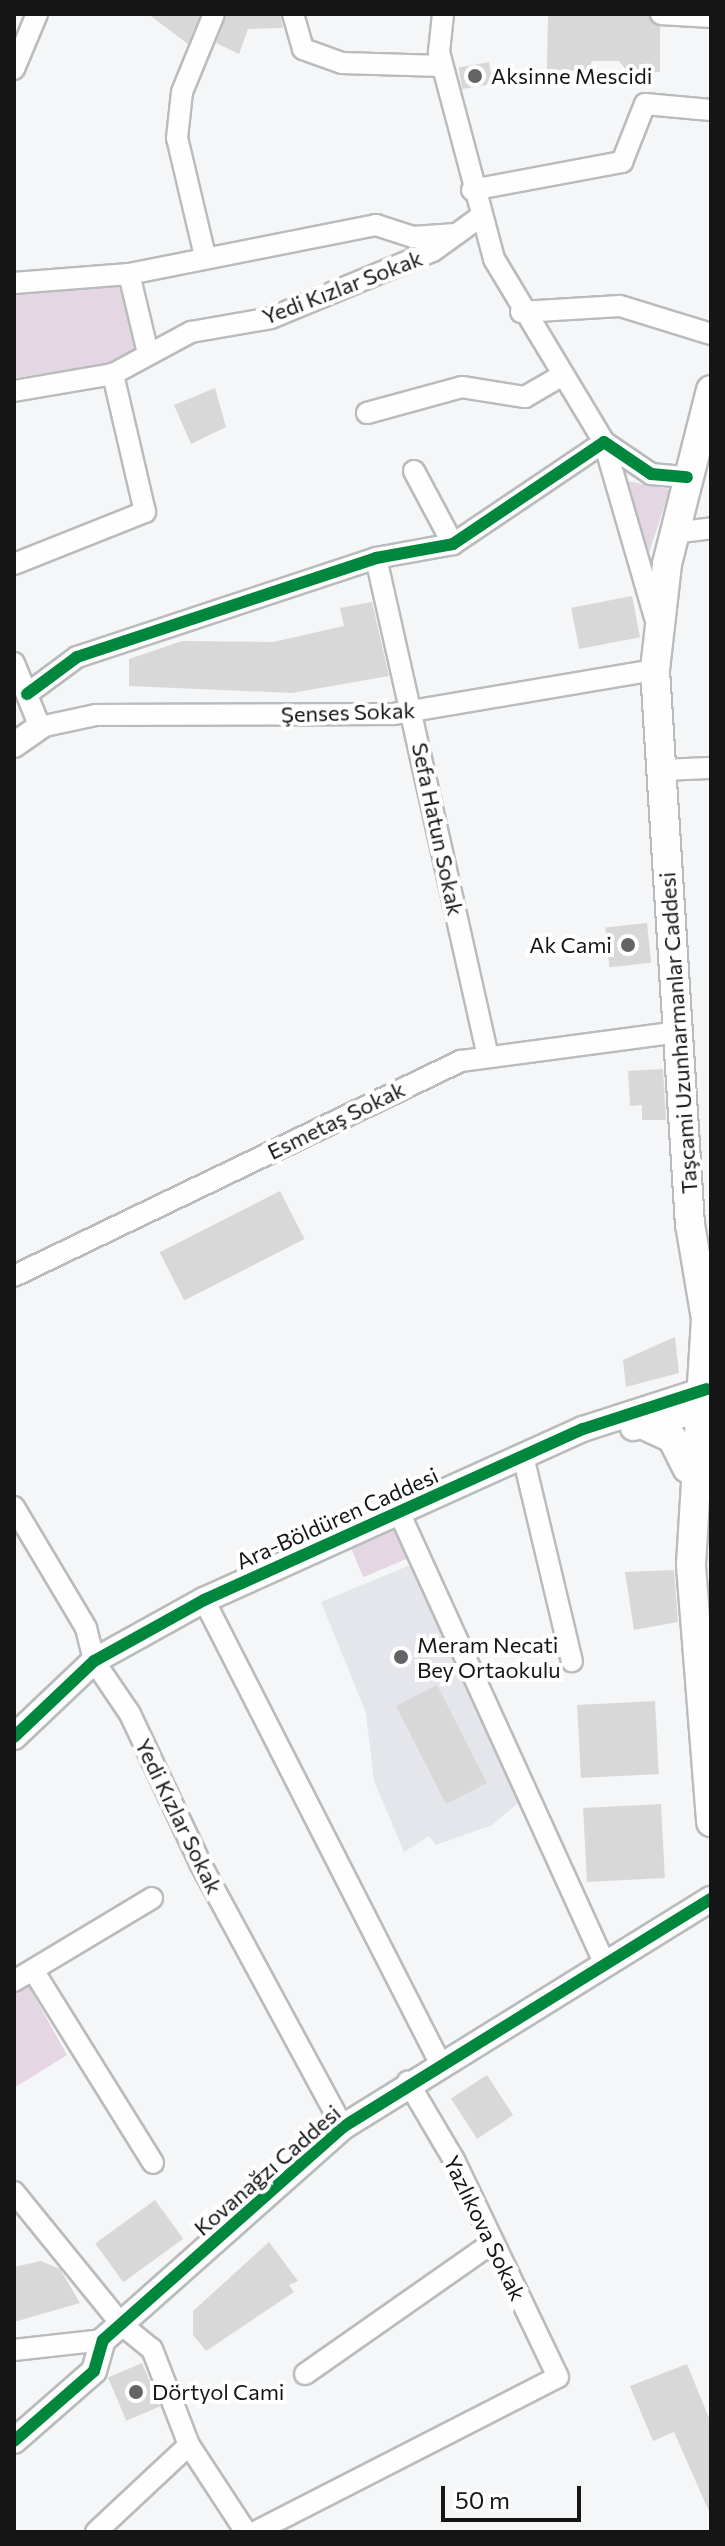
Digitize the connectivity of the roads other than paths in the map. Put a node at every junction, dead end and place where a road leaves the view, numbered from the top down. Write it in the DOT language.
graph roads {
  1 [pos="37,14"];
  2 [pos="214,14"];
  3 [pos="293,14"];
  4 [pos="443,14"];
  5 [pos="661,14"];
  6 [pos="711,17"];
  7 [pos="442,66"];
  8 [pos="14,69"];
  9 [pos="711,110"];
  10 [pos="472,190"];
  11 [pos="480,217"];
  12 [pos="452,234"];
  13 [pos="205,256"];
  14 [pos="129,274"];
  15 [pos="14,283"];
  16 [pos="521,312"];
  17 [pos="711,334"];
  18 [pos="148,353"];
  19 [pos="113,374"];
  20 [pos="561,376"];
  21 [pos="711,390"];
  22 [pos="14,391"];
  23 [pos="367,413"];
  24 [pos="604,442"];
  25 [pos="414,471"];
  26 [pos="687,477"];
  27 [pos="711,528"];
  28 [pos="673,533"];
  29 [pos="453,544"];
  30 [pos="376,558"];
  31 [pos="14,564"];
  32 [pos="658,630"];
  33 [pos="14,663"];
  34 [pos="655,670"];
  35 [pos="27,694"];
  36 [pos="413,712"];
  37 [pos="40,727"];
  38 [pos="14,745"];
  39 [pos="711,768"];
  40 [pos="661,770"];
  41 [pos="678,1032"];
  42 [pos="487,1052"];
  43 [pos="690,1224"];
  44 [pos="14,1276"];
  45 [pos="707,1292"];
  46 [pos="704,1380"];
  47 [pos="644,1425"];
  48 [pos="523,1456"];
  49 [pos="687,1468"];
  50 [pos="14,1507"];
  51 [pos="398,1510"];
  52 [pos="691,1566"];
  53 [pos="204,1600"];
  54 [pos="94,1661"];
  55 [pos="572,1661"];
  56 [pos="14,1737"];
  57 [pos="711,1822"];
  58 [pos="152,1898"];
  59 [pos="711,1899"];
  60 [pos="604,1962"];
  61 [pos="33,1970"];
  62 [pos="14,1981"];
  63 [pos="440,2063"];
  64 [pos="408,2082"];
  65 [pos="343,2127"];
  66 [pos="153,2163"];
  67 [pos="17,2205"];
  68 [pos="492,2243"];
  69 [pos="113,2333"];
  70 [pos="14,2350"];
  71 [pos="305,2374"];
  72 [pos="14,2441"];
  73 [pos="189,2445"];
  74 [pos="96,2532"];
  75 [pos="246,2532"];
  76 [pos="255,2532"];
  1 -- 8 [label="street"];
  2 -- 13 [label="street"];
  3 -- 7 [label="street"];
  4 -- 7 [label="street"];
  5 -- 6 [label="street"];
  7 -- 10 [label="street"];
  9 -- 10 [label="street"];
  10 -- 11 [label="street"];
  11 -- 12 [label="street, Yedi Kızlar Sokak"];
  11 -- 16 [label="street"];
  12 -- 13 [label="street"];
  12 -- 18 [label="street, Yedi Kızlar Sokak"];
  13 -- 14 [label="street"];
  14 -- 15 [label="street"];
  14 -- 18 [label="street"];
  16 -- 17 [label="street"];
  16 -- 20 [label="street"];
  18 -- 19 [label="street, Yedi Kızlar Sokak"];
  19 -- 22 [label="street, Yedi Kızlar Sokak"];
  19 -- 31 [label="street"];
  20 -- 23 [label="street"];
  20 -- 24 [label="street"];
  21 -- 26 [label="main road, Taşcami Uzunharmanlar Caddesi"];
  24 -- 26 [label="street"];
  24 -- 29 [label="street"];
  24 -- 32 [label="street"];
  25 -- 29 [label="street"];
  26 -- 28 [label="main road, Taşcami Uzunharmanlar Caddesi"];
  27 -- 28 [label="street"];
  28 -- 32 [label="main road, Taşcami Uzunharmanlar Caddesi"];
  29 -- 30 [label="street"];
  30 -- 35 [label="street"];
  30 -- 36 [label="street, Sefa Hatun Sokak"];
  32 -- 34 [label="main road, Taşcami Uzunharmanlar Caddesi"];
  33 -- 35 [label="street"];
  34 -- 36 [label="street, Şenses Sokak"];
  34 -- 40 [label="main road, Taşcami Uzunharmanlar Caddesi"];
  35 -- 37 [label="street"];
  36 -- 37 [label="street, Şenses Sokak"];
  36 -- 42 [label="street, Sefa Hatun Sokak"];
  37 -- 38 [label="street"];
  39 -- 40 [label="street"];
  40 -- 41 [label="main road, Taşcami Uzunharmanlar Caddesi"];
  41 -- 42 [label="street, Esmetaş Sokak"];
  41 -- 43 [label="main road, Taşcami Uzunharmanlar Caddesi"];
  42 -- 44 [label="street, Esmetaş Sokak"];
  43 -- 45 [label="main road, Taşcami Uzunharmanlar Caddesi"];
  43 -- 46 [label="main road"];
  45 -- 46 [label="main road, Taşcami Uzunharmanlar Caddesi"];
  46 -- 47 [label="street, Ara-Böldüren Caddesi"];
  46 -- 48 [label="street, Ara-Böldüren Caddesi"];
  46 -- 49 [label="main road"];
  46 -- 52 [label="main road, Taşcami Uzunharmanlar Caddesi"];
  47 -- 48 [label="street, Ara-Böldüren Caddesi"];
  47 -- 49 [label="main road"];
  48 -- 51 [label="street, Ara-Böldüren Caddesi"];
  48 -- 55 [label="street"];
  49 -- 52 [label="main road"];
  50 -- 54 [label="street, Yedi Kızlar Sokak"];
  51 -- 53 [label="street, Ara-Böldüren Caddesi"];
  51 -- 60 [label="street"];
  52 -- 57 [label="main road, Taşcami Uzunharmanlar Caddesi"];
  53 -- 54 [label="street, Ara-Böldüren Caddesi"];
  53 -- 63 [label="street"];
  54 -- 56 [label="street, Ara-Böldüren Caddesi"];
  54 -- 65 [label="street, Yedi Kızlar Sokak"];
  58 -- 61 [label="street"];
  59 -- 60 [label="street, Kovanağzı Caddesi"];
  60 -- 63 [label="street, Kovanağzı Caddesi"];
  61 -- 62 [label="street"];
  61 -- 66 [label="street"];
  63 -- 64 [label="street, Kovanağzı Caddesi"];
  64 -- 65 [label="street, Kovanağzı Caddesi"];
  64 -- 68 [label="street, Yazlıkova Sokak"];
  65 -- 69 [label="street, Kovanağzı Caddesi"];
  67 -- 69 [label="street"];
  68 -- 71 [label="street"];
  68 -- 76 [label="street, Yazlıkova Sokak"];
  69 -- 70 [label="street"];
  69 -- 72 [label="street, Kovanağzı Caddesi"];
  69 -- 73 [label="street"];
  73 -- 74 [label="street"];
  73 -- 75 [label="street"];
}
